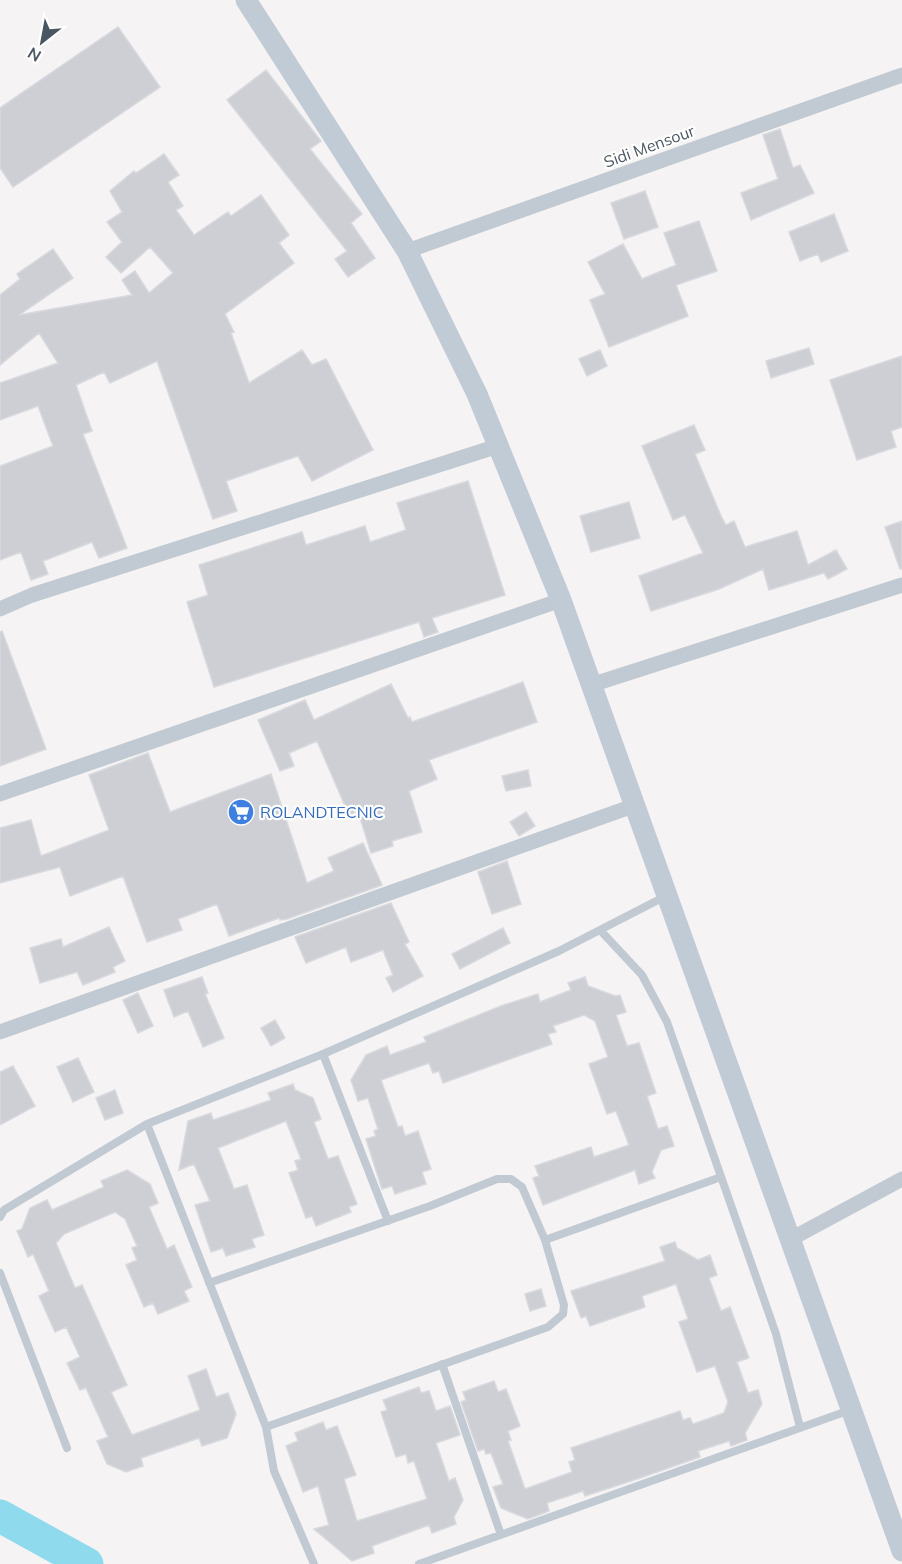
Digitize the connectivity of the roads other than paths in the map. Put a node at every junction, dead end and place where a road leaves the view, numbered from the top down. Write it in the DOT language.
graph roads {
  1 [pos="246,0"];
  2 [pos="902,75"];
  3 [pos="407,251"];
  4 [pos="498,446"];
  5 [pos="902,585"];
  6 [pos="561,600"];
  7 [pos="0,609"];
  8 [pos="591,686"];
  9 [pos="0,794"];
  10 [pos="633,806"];
  11 [pos="666,896"];
  12 [pos="600,930"];
  13 [pos="0,1032"];
  14 [pos="323,1053"];
  15 [pos="147,1124"];
  16 [pos="721,1177"];
  17 [pos="902,1179"];
  18 [pos="0,1217"];
  19 [pos="387,1221"];
  20 [pos="789,1239"];
  21 [pos="545,1240"];
  22 [pos="0,1273"];
  23 [pos="209,1283"];
  24 [pos="442,1364"];
  25 [pos="851,1410"];
  26 [pos="266,1426"];
  27 [pos="800,1427"];
  28 [pos="67,1448"];
  29 [pos="501,1534"];
  30 [pos="902,1551"];
  31 [pos="314,1564"];
  32 [pos="419,1564"];
  1 -- 3 [label="main road"];
  2 -- 3 [label="street, Sidi Mensour"];
  3 -- 4 [label="main road"];
  4 -- 6 [label="main road"];
  4 -- 7 [label="street"];
  5 -- 8 [label="street"];
  6 -- 8 [label="main road"];
  6 -- 9 [label="street"];
  8 -- 10 [label="main road"];
  10 -- 11 [label="main road"];
  10 -- 13 [label="street"];
  11 -- 12 [label="lane"];
  11 -- 20 [label="main road"];
  12 -- 14 [label="lane"];
  12 -- 16 [label="lane"];
  14 -- 15 [label="lane"];
  14 -- 19 [label="lane"];
  15 -- 18 [label="lane"];
  15 -- 23 [label="lane"];
  16 -- 21 [label="lane"];
  16 -- 27 [label="lane"];
  17 -- 20 [label="street"];
  19 -- 21 [label="lane"];
  19 -- 23 [label="lane"];
  20 -- 25 [label="main road"];
  21 -- 24 [label="lane"];
  22 -- 28 [label="lane"];
  23 -- 26 [label="lane"];
  24 -- 26 [label="lane"];
  24 -- 29 [label="lane"];
  25 -- 27 [label="lane"];
  25 -- 30 [label="main road"];
  26 -- 31 [label="lane"];
  27 -- 29 [label="lane"];
  29 -- 32 [label="lane"];
}
